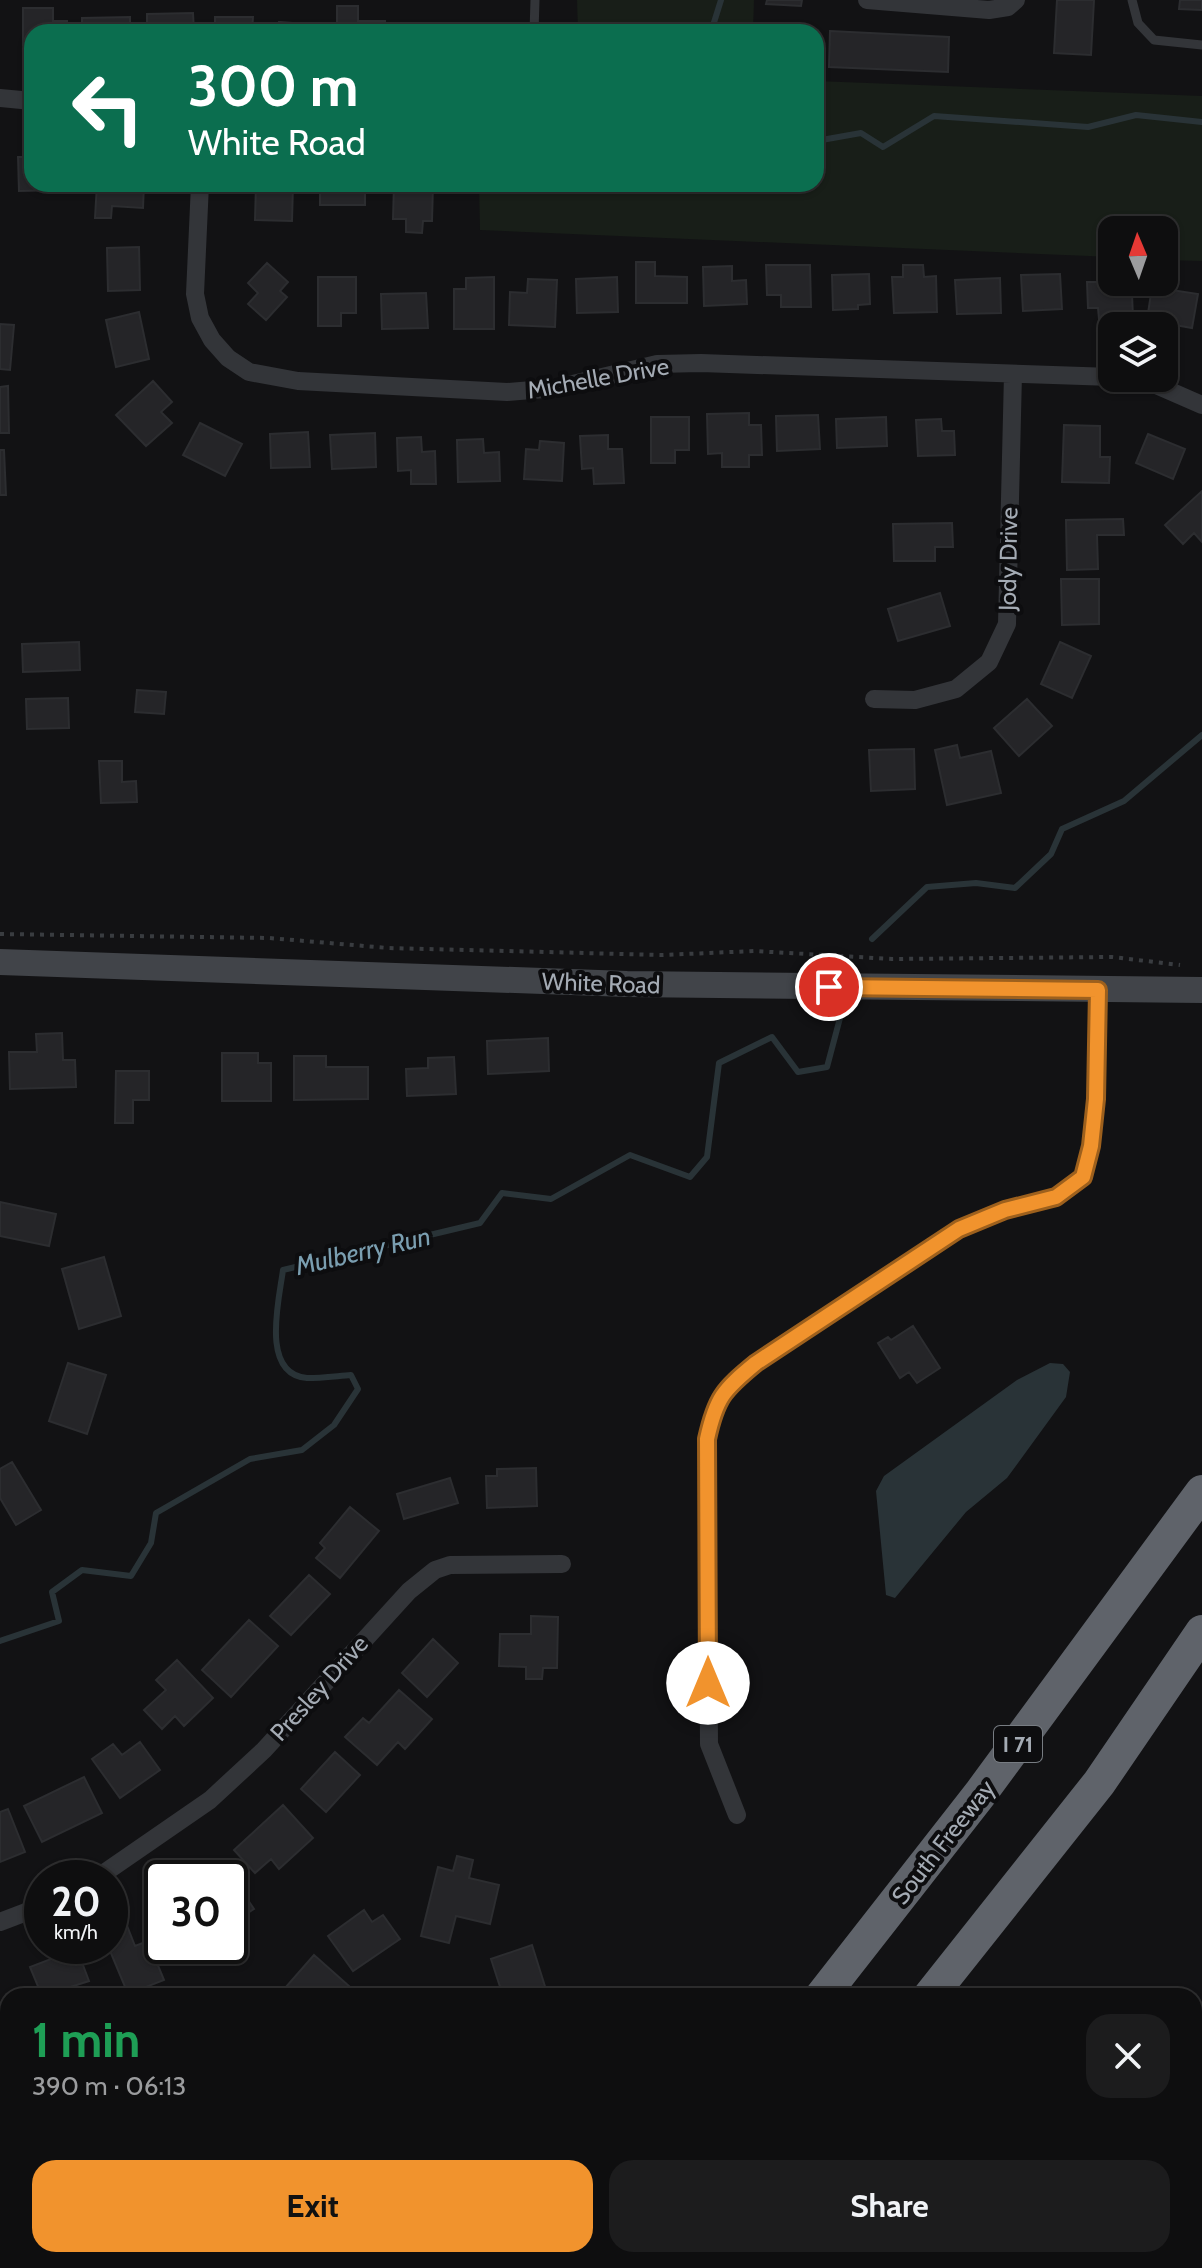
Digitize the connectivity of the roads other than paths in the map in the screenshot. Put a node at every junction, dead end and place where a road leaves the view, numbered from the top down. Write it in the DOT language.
graph roads {
  1 [pos="535,0"];
  2 [pos="867,0"];
  3 [pos="1016,0"];
  4 [pos="1132,0"];
  5 [pos="534,24"];
  6 [pos="1202,45"];
  7 [pos="0,98"];
  8 [pos="24,100"];
  9 [pos="200,192"];
  10 [pos="1013,374"];
  11 [pos="1098,377"];
  12 [pos="1172,392"];
  13 [pos="1202,405"];
  14 [pos="874,699"];
  15 [pos="0,962"];
  16 [pos="1098,990"];
  17 [pos="1202,990"];
  18 [pos="1202,1492"];
  19 [pos="562,1564"];
  20 [pos="1202,1632"];
  21 [pos="737,1815"];
  22 [pos="123,1860"];
  23 [pos="24,1913"];
  24 [pos="0,1922"];
  25 [pos="832,1988"];
  26 [pos="936,1988"];
  1 -- 5 [label="lane"];
  2 -- 3 [label="street"];
  4 -- 6 [label="lane"];
  7 -- 8 [label="street"];
  9 -- 10 [label="street, Michelle Drive"];
  10 -- 11 [label="street, Michelle Drive"];
  10 -- 14 [label="street, Jody Drive"];
  12 -- 13 [label="street"];
  15 -- 16 [label="street, White Road"];
  16 -- 17 [label="street, White Road"];
  16 -- 21 [label="street"];
  18 -- 25 [label="highway, South Freeway / I 71"];
  19 -- 22 [label="street, Presley Drive"];
  20 -- 26 [label="highway"];
  23 -- 24 [label="street"];
}
